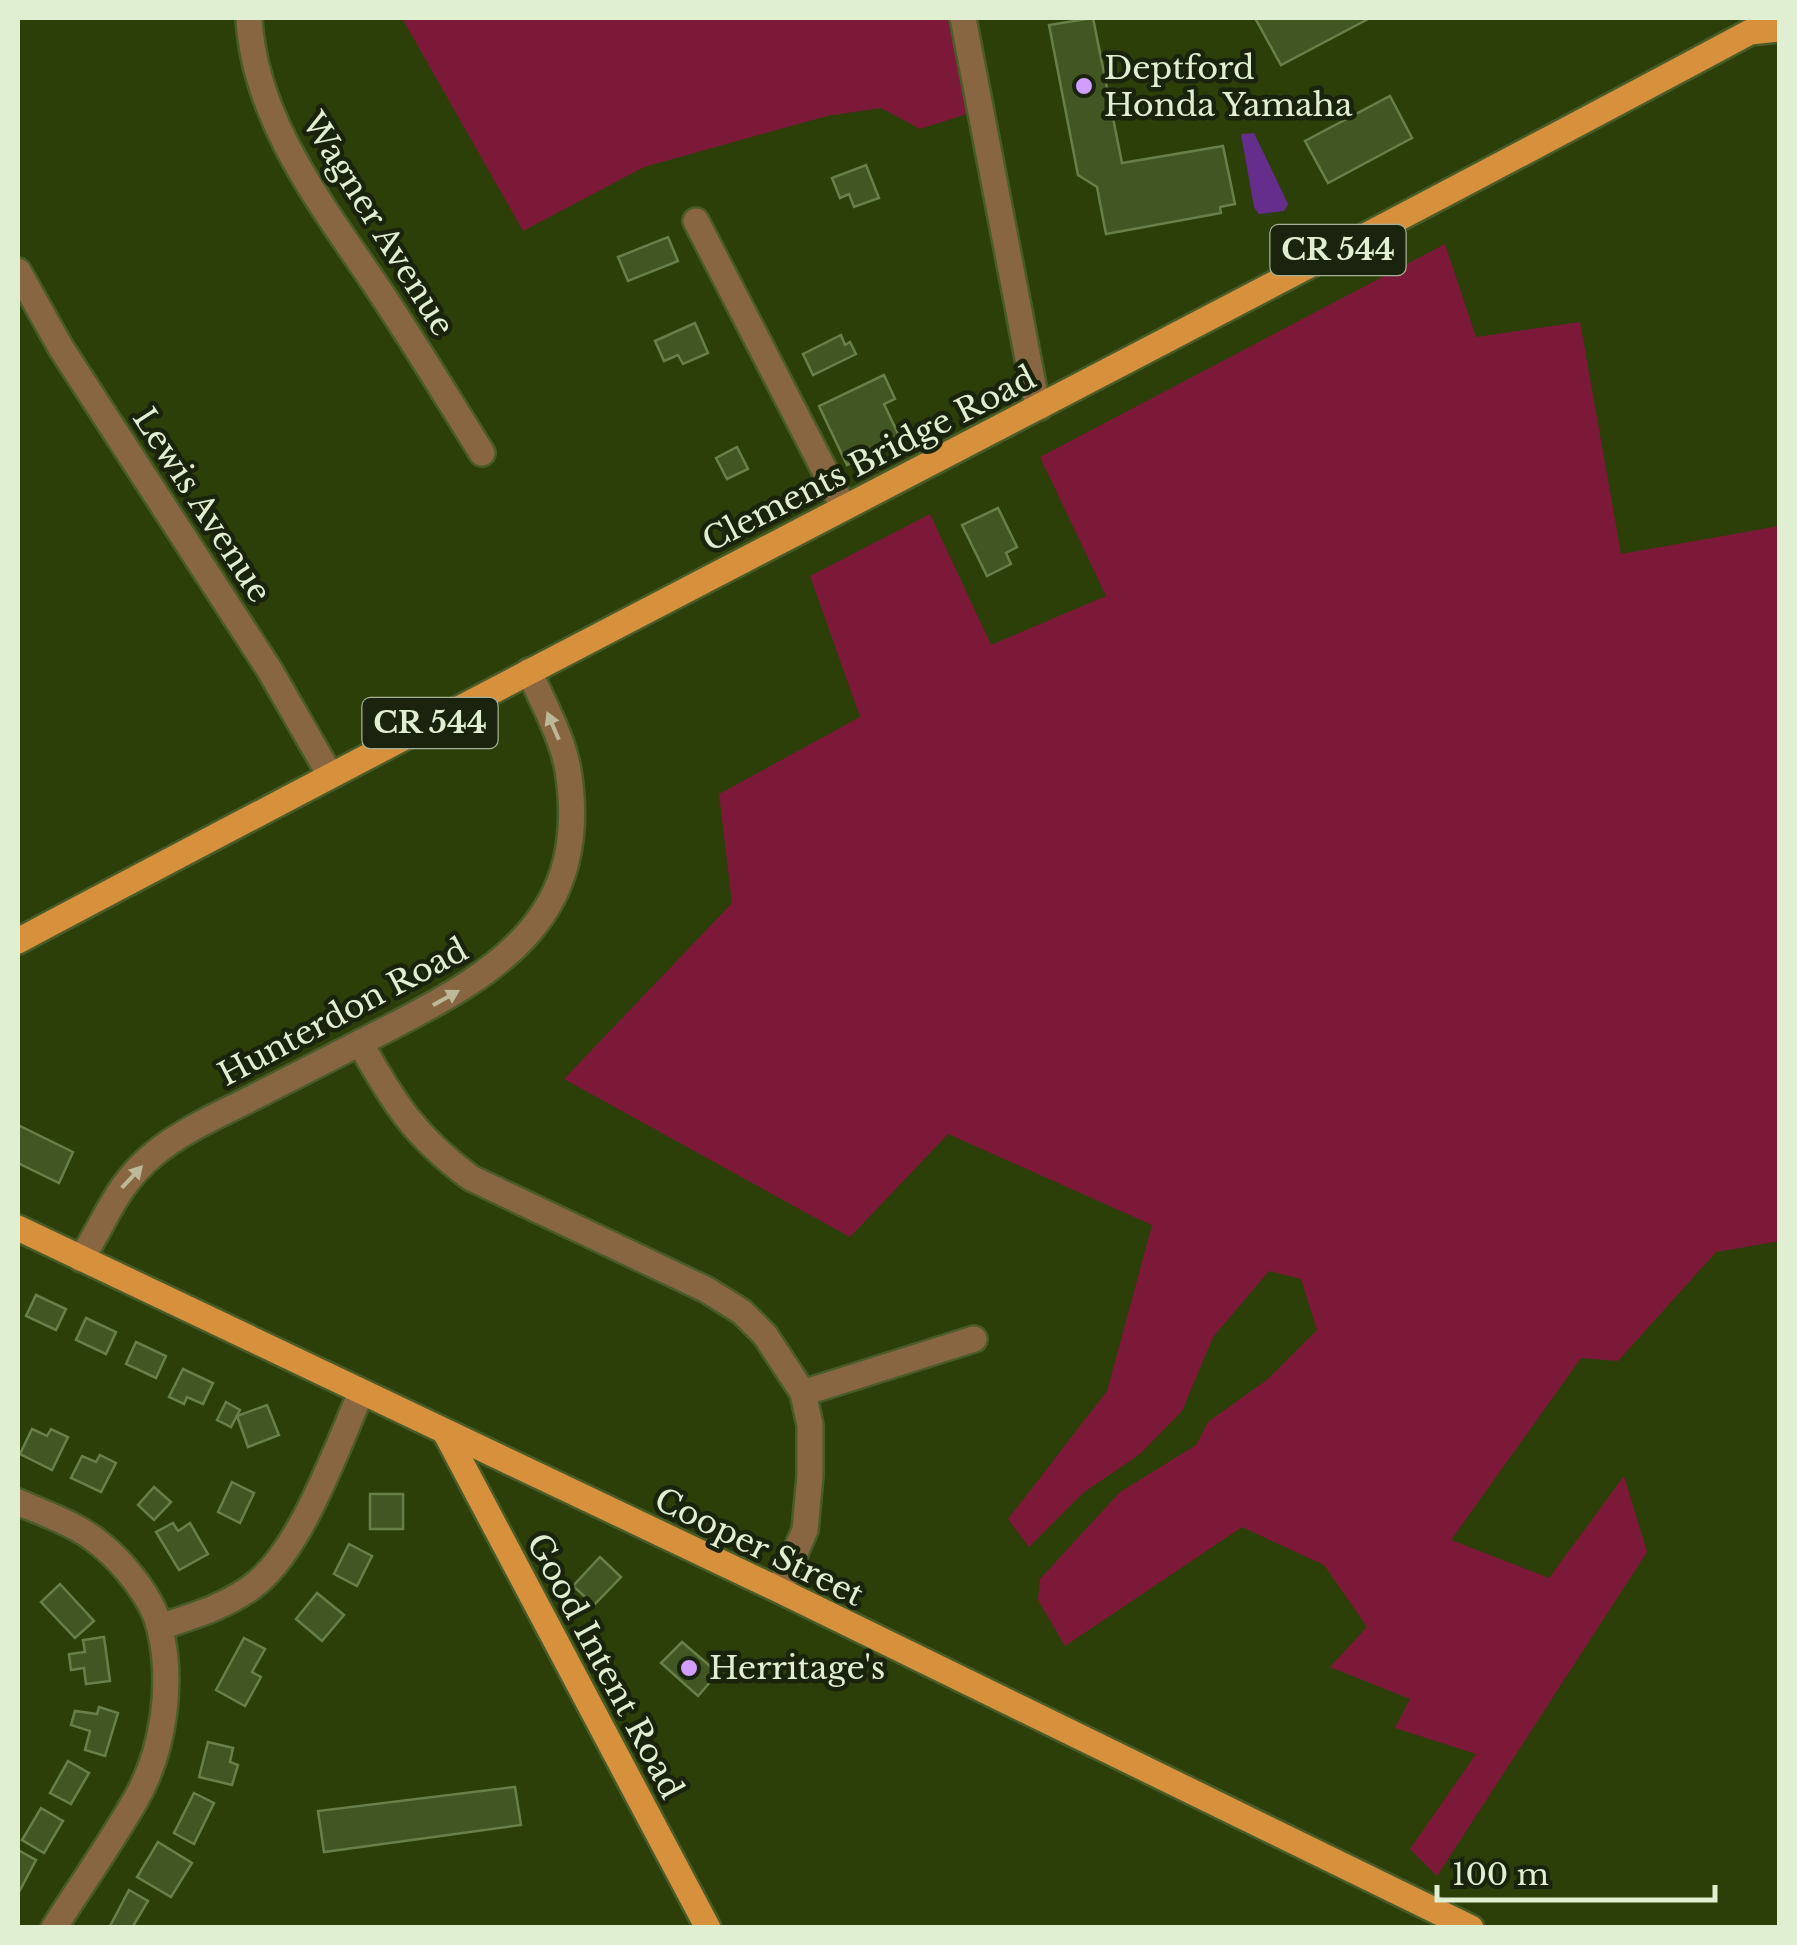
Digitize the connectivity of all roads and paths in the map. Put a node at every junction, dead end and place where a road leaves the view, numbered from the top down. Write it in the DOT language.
graph roads {
  1 [pos="249,18"];
  2 [pos="964,18"];
  3 [pos="1755,25"];
  4 [pos="1780,29"];
  5 [pos="696,220"];
  6 [pos="18,271"];
  7 [pos="1040,407"];
  8 [pos="482,453"];
  9 [pos="844,508"];
  10 [pos="529,671"];
  11 [pos="330,775"];
  12 [pos="18,941"];
  13 [pos="360,1043"];
  14 [pos="18,1228"];
  15 [pos="81,1259"];
  16 [pos="974,1338"];
  17 [pos="362,1392"];
  18 [pos="804,1393"];
  19 [pos="446,1434"];
  20 [pos="18,1502"];
  21 [pos="779,1590"];
  22 [pos="160,1627"];
  23 [pos="54,1928"];
  24 [pos="708,1928"];
  25 [pos="1471,1928"];
  1 -- 8 [label="street, Wagner Avenue"];
  2 -- 7 [label="street"];
  3 -- 4 [label="main road, Clements Bridge Road / CR 544"];
  3 -- 7 [label="main road, Clements Bridge Road / CR 544"];
  5 -- 9 [label="street"];
  6 -- 11 [label="street, Lewis Avenue"];
  7 -- 9 [label="main road, Clements Bridge Road / CR 544"];
  9 -- 10 [label="main road, Clements Bridge Road / CR 544"];
  10 -- 11 [label="main road, Clements Bridge Road / CR 544"];
  13 -- 10 [label="street, Hunterdon Road, one-way"];
  11 -- 12 [label="main road, Clements Bridge Road / CR 544"];
  15 -- 13 [label="street, Hunterdon Road, one-way"];
  13 -- 18 [label="street"];
  14 -- 15 [label="main road, Cooper Street"];
  15 -- 17 [label="main road, Cooper Street"];
  16 -- 18 [label="street"];
  17 -- 19 [label="main road, Cooper Street"];
  17 -- 22 [label="street"];
  18 -- 21 [label="street"];
  19 -- 21 [label="main road, Cooper Street"];
  19 -- 24 [label="main road, Good Intent Road"];
  20 -- 22 [label="street"];
  21 -- 25 [label="main road, Cooper Street"];
  22 -- 23 [label="street"];
}
